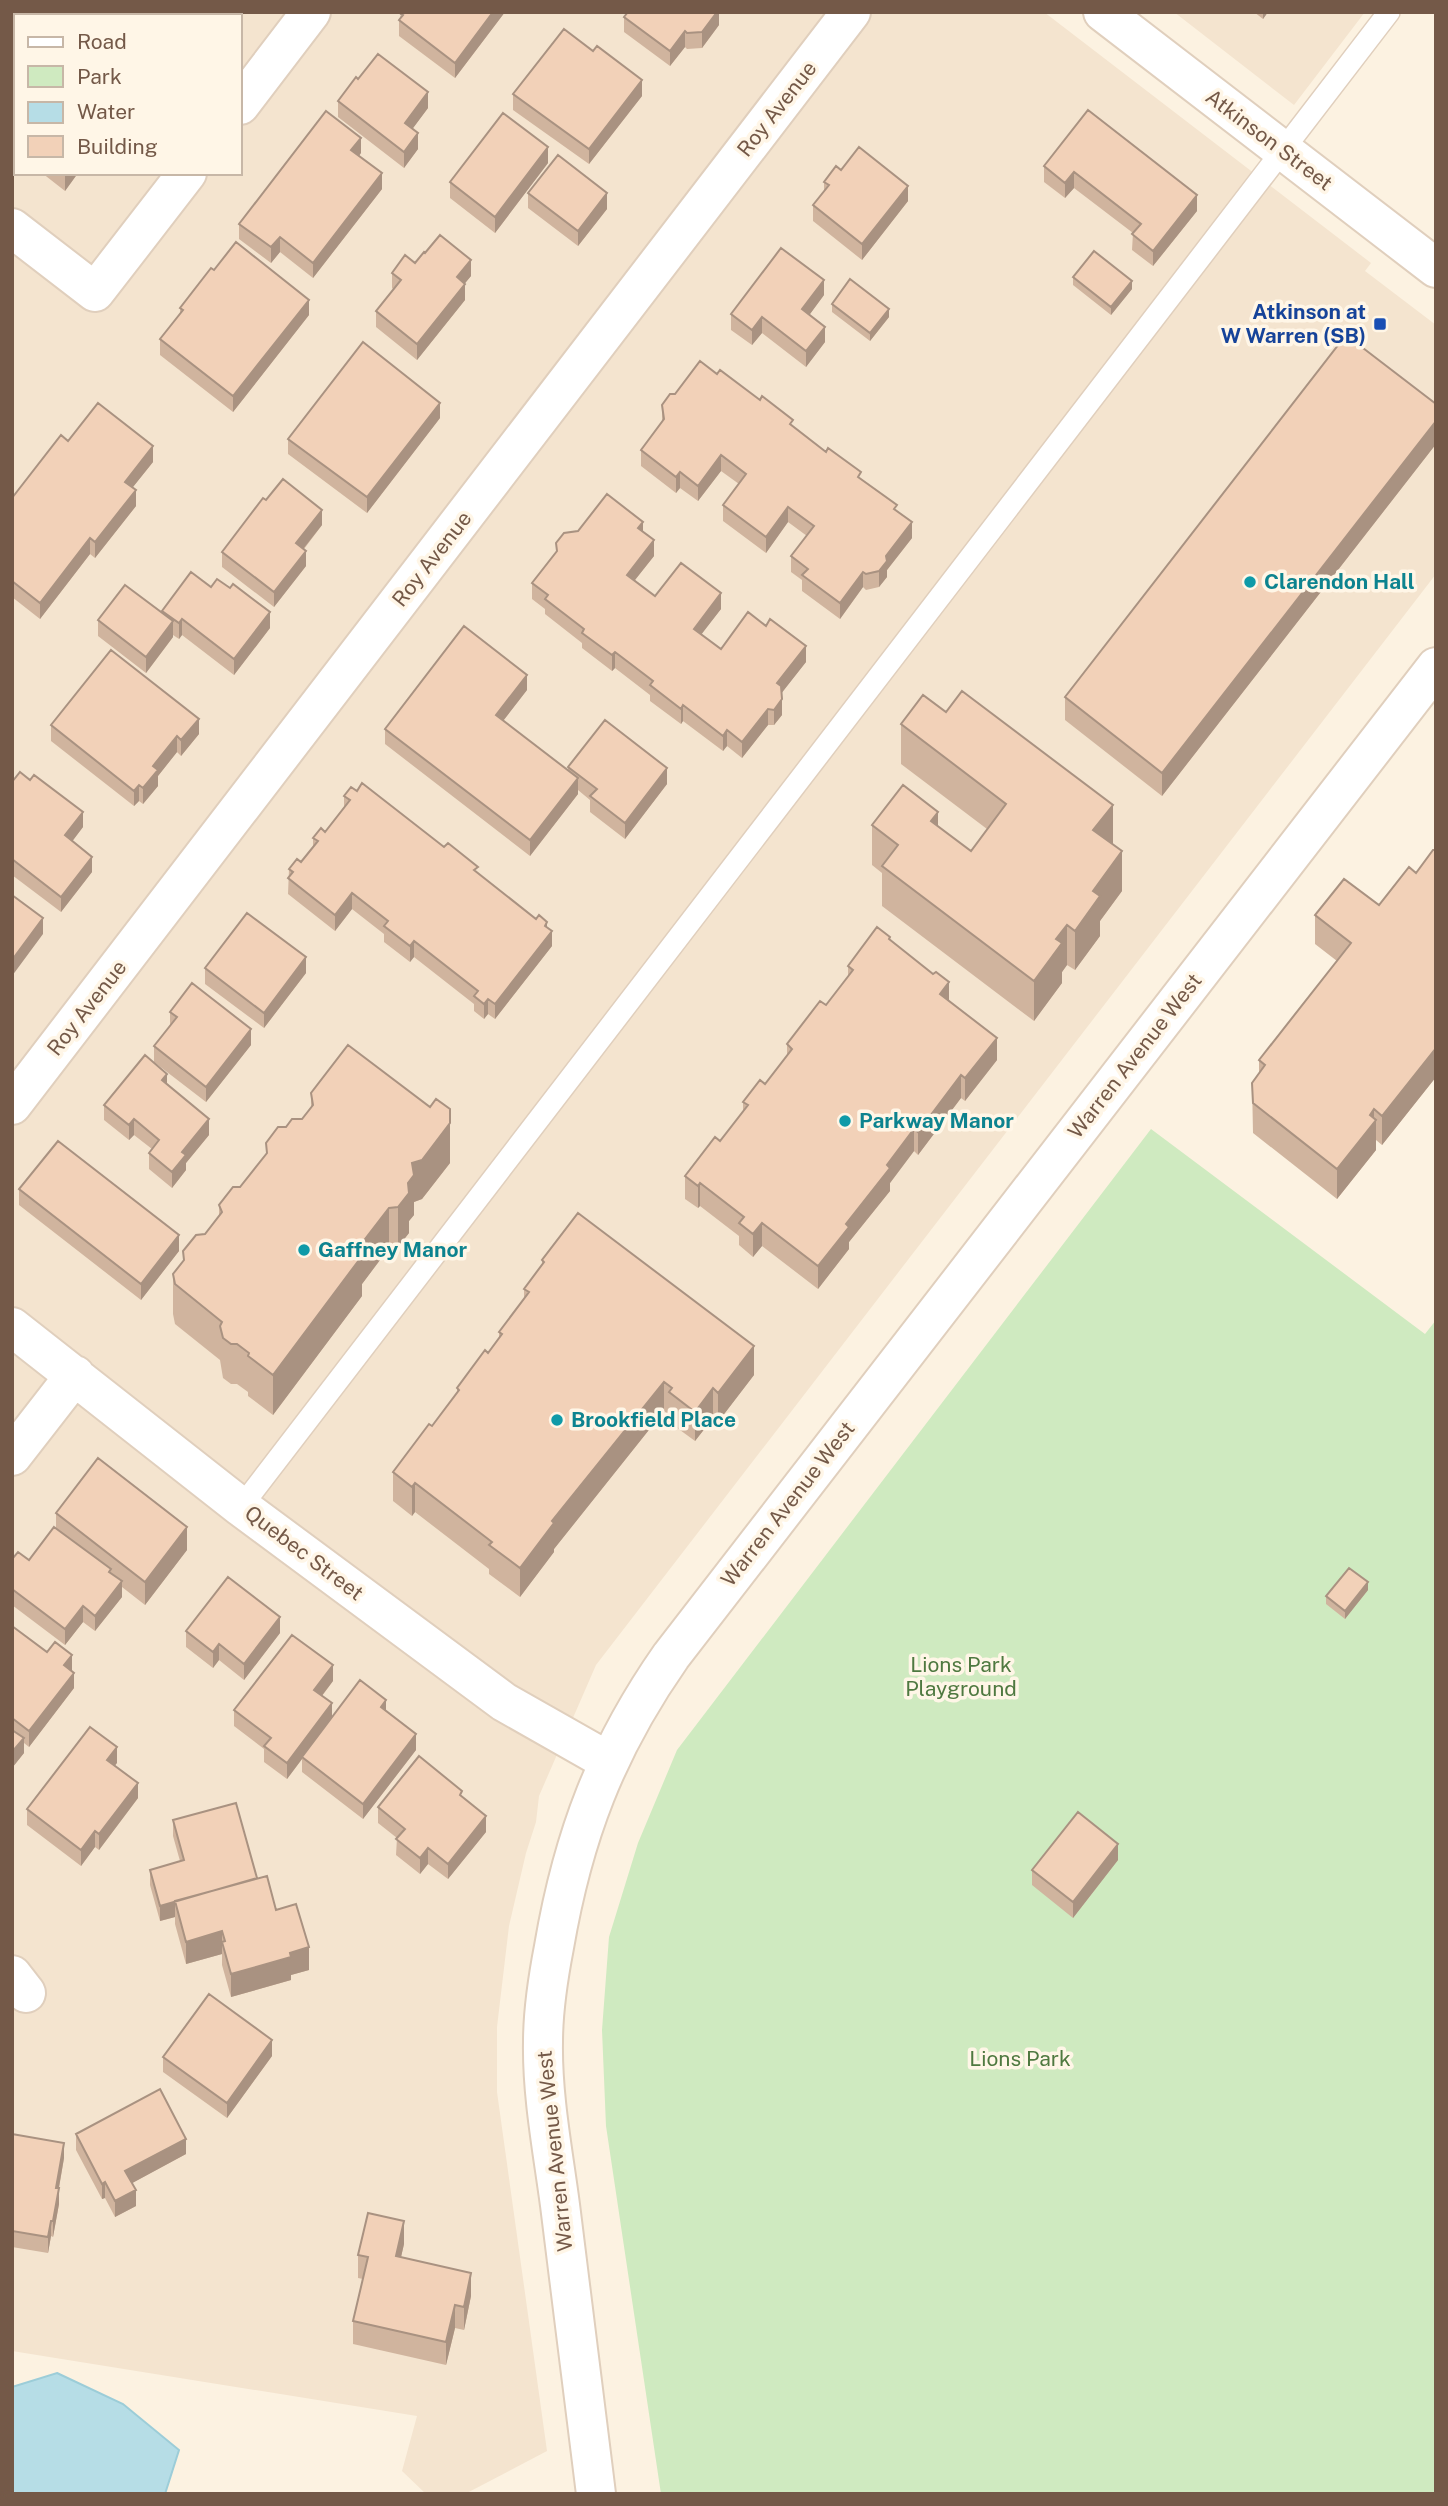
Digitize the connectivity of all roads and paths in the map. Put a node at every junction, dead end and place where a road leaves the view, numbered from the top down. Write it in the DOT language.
graph roads {
  1 [pos="311,12"];
  2 [pos="851,12"];
  3 [pos="1103,12"];
  4 [pos="1389,12"];
  5 [pos="242,101"];
  6 [pos="1283,150"];
  7 [pos="185,175"];
  8 [pos="12,228"];
  9 [pos="1436,268"];
  10 [pos="1436,667"];
  11 [pos="12,1105"];
  12 [pos="12,1327"];
  13 [pos="75,1375"];
  14 [pos="12,1456"];
  15 [pos="241,1507"];
  16 [pos="608,1761"];
  17 [pos="596,2494"];
  1 -- 5 [label="street"];
  2 -- 11 [label="street, Roy Avenue"];
  3 -- 6 [label="street, Atkinson Street"];
  4 -- 6 [label="lane"];
  6 -- 9 [label="street, Atkinson Street"];
  6 -- 15 [label="lane"];
  7 -- 8 [label="street"];
  10 -- 16 [label="street, Warren Avenue West"];
  12 -- 13 [label="street, Quebec Street"];
  13 -- 14 [label="street"];
  13 -- 15 [label="street, Quebec Street"];
  15 -- 16 [label="street, Quebec Street"];
  16 -- 17 [label="street, Warren Avenue West"];
}
